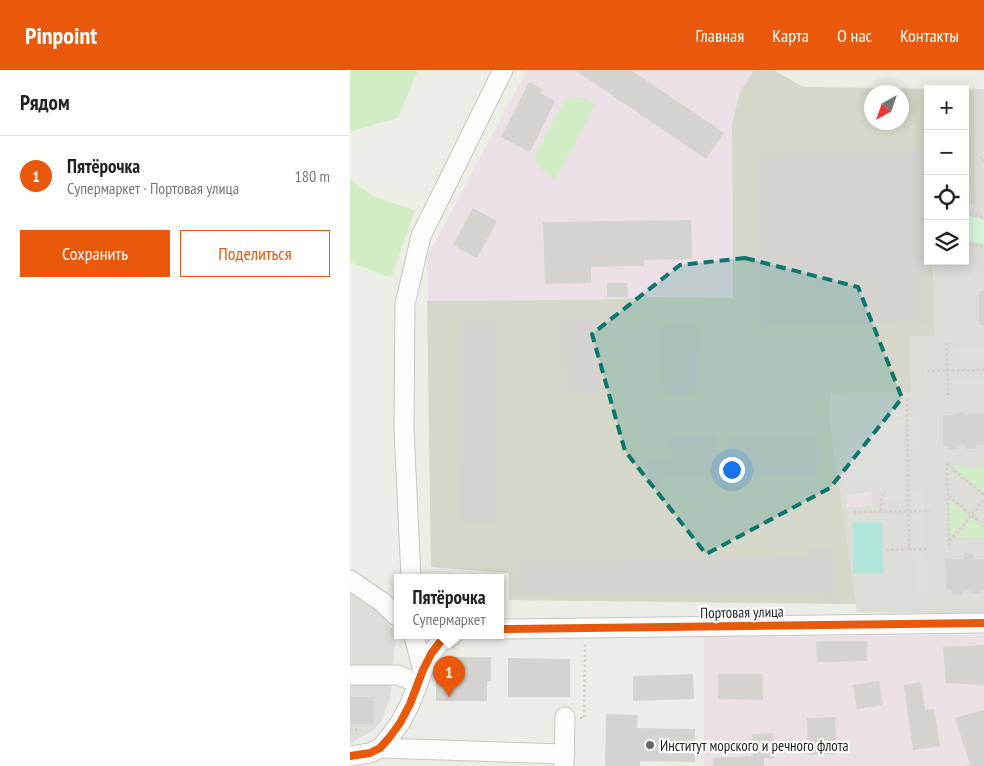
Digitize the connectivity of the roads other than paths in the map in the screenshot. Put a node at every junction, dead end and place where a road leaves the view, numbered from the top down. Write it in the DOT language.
graph roads {
  1 [pos="503,70"];
  2 [pos="411,574"];
  3 [pos="350,580"];
  4 [pos="394,614"];
  5 [pos="984,623"];
  6 [pos="504,629"];
  7 [pos="414,639"];
  8 [pos="446,639"];
  9 [pos="350,659"];
  10 [pos="358,675"];
  11 [pos="420,677"];
  12 [pos="565,717"];
  13 [pos="391,754"];
  14 [pos="350,756"];
  15 [pos="564,760"];
  1 -- 2 [label="street"];
  3 -- 4 [label="street"];
  5 -- 6 [label="street, Портовая улица"];
  7 -- 11 [label="street"];
  8 -- 11 [label="street"];
  9 -- 10 [label="street"];
  10 -- 11 [label="street"];
  11 -- 13 [label="street"];
  12 -- 15 [label="street"];
  13 -- 14 [label="street"];
  13 -- 15 [label="street"];
}
